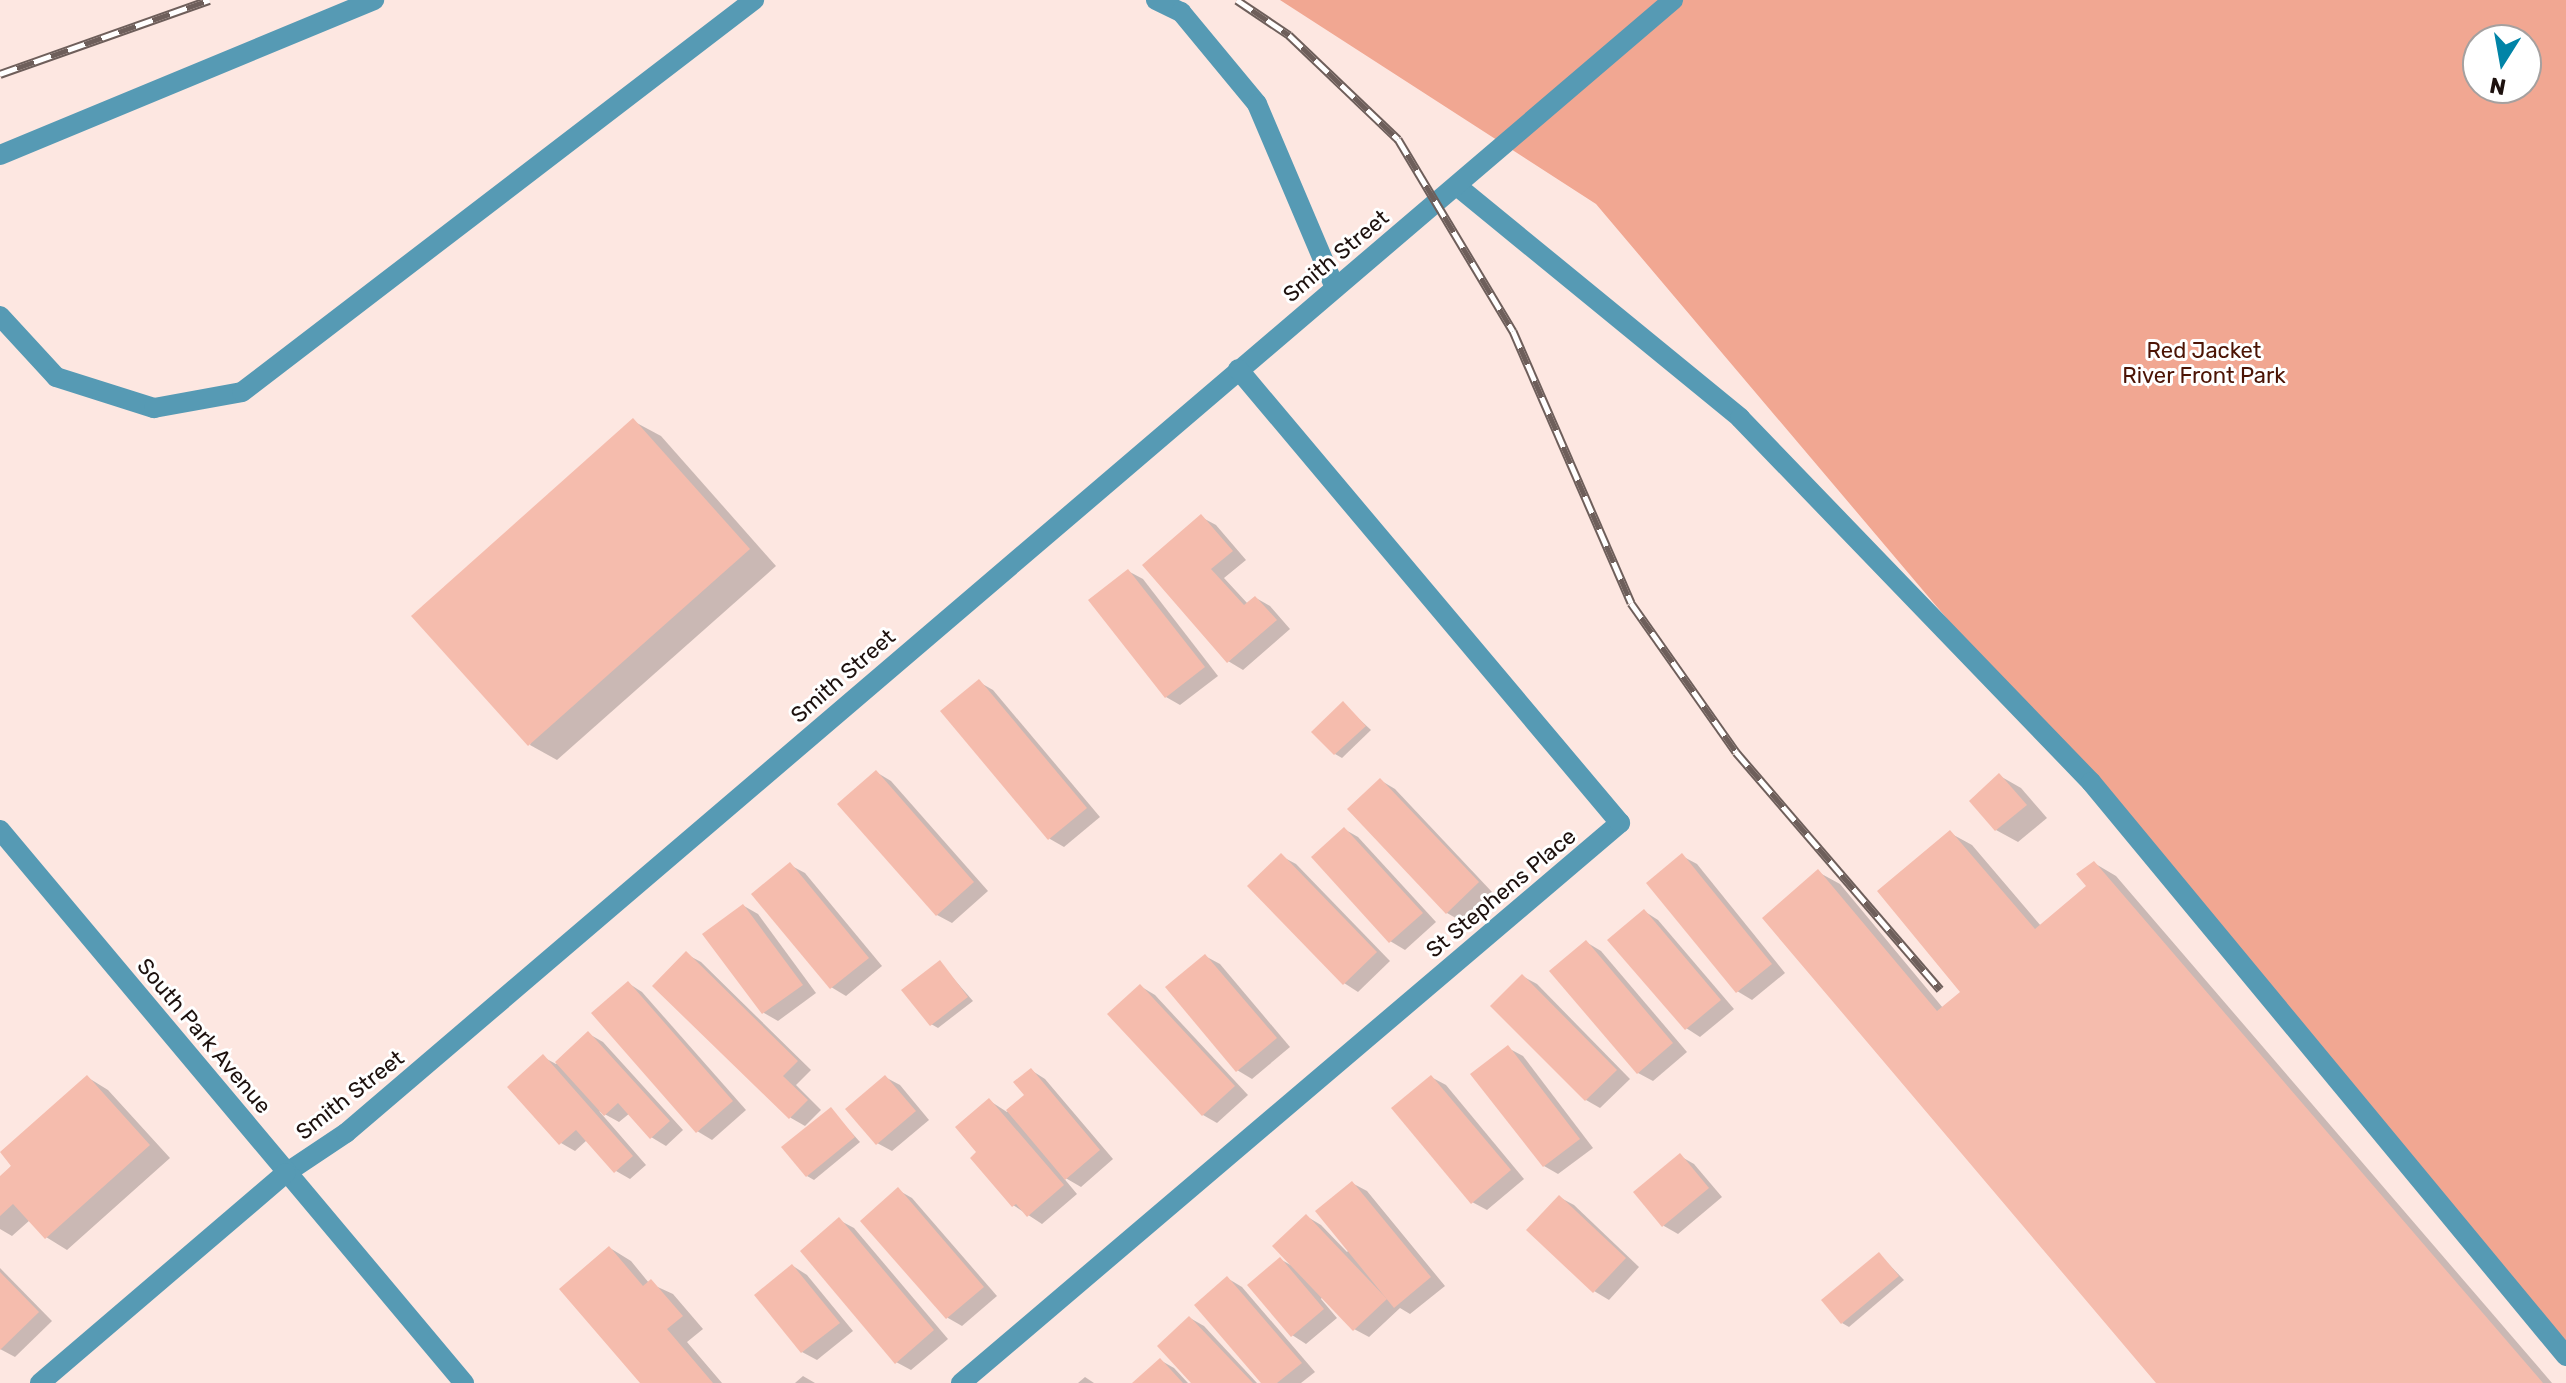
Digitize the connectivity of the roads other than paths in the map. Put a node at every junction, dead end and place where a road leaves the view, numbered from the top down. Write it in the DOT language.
graph roads {
  1 [pos="374,0"];
  2 [pos="754,0"];
  3 [pos="1156,0"];
  4 [pos="1673,0"];
  5 [pos="0,155"];
  6 [pos="1457,186"];
  7 [pos="1335,288"];
  8 [pos="0,316"];
  9 [pos="1238,369"];
  10 [pos="0,830"];
  11 [pos="286,1173"];
  12 [pos="2566,1356"];
  13 [pos="40,1383"];
  14 [pos="464,1383"];
  15 [pos="961,1383"];
  1 -- 5 [label="street"];
  2 -- 8 [label="street"];
  3 -- 7 [label="street"];
  4 -- 6 [label="street, Smith Street"];
  6 -- 7 [label="street, Smith Street"];
  6 -- 12 [label="street"];
  7 -- 9 [label="street, Smith Street"];
  9 -- 11 [label="street, Smith Street"];
  9 -- 15 [label="street, St Stephens Place"];
  10 -- 11 [label="street, South Park Avenue"];
  11 -- 13 [label="street, Smith Street"];
  11 -- 14 [label="street, South Park Avenue"];
}
